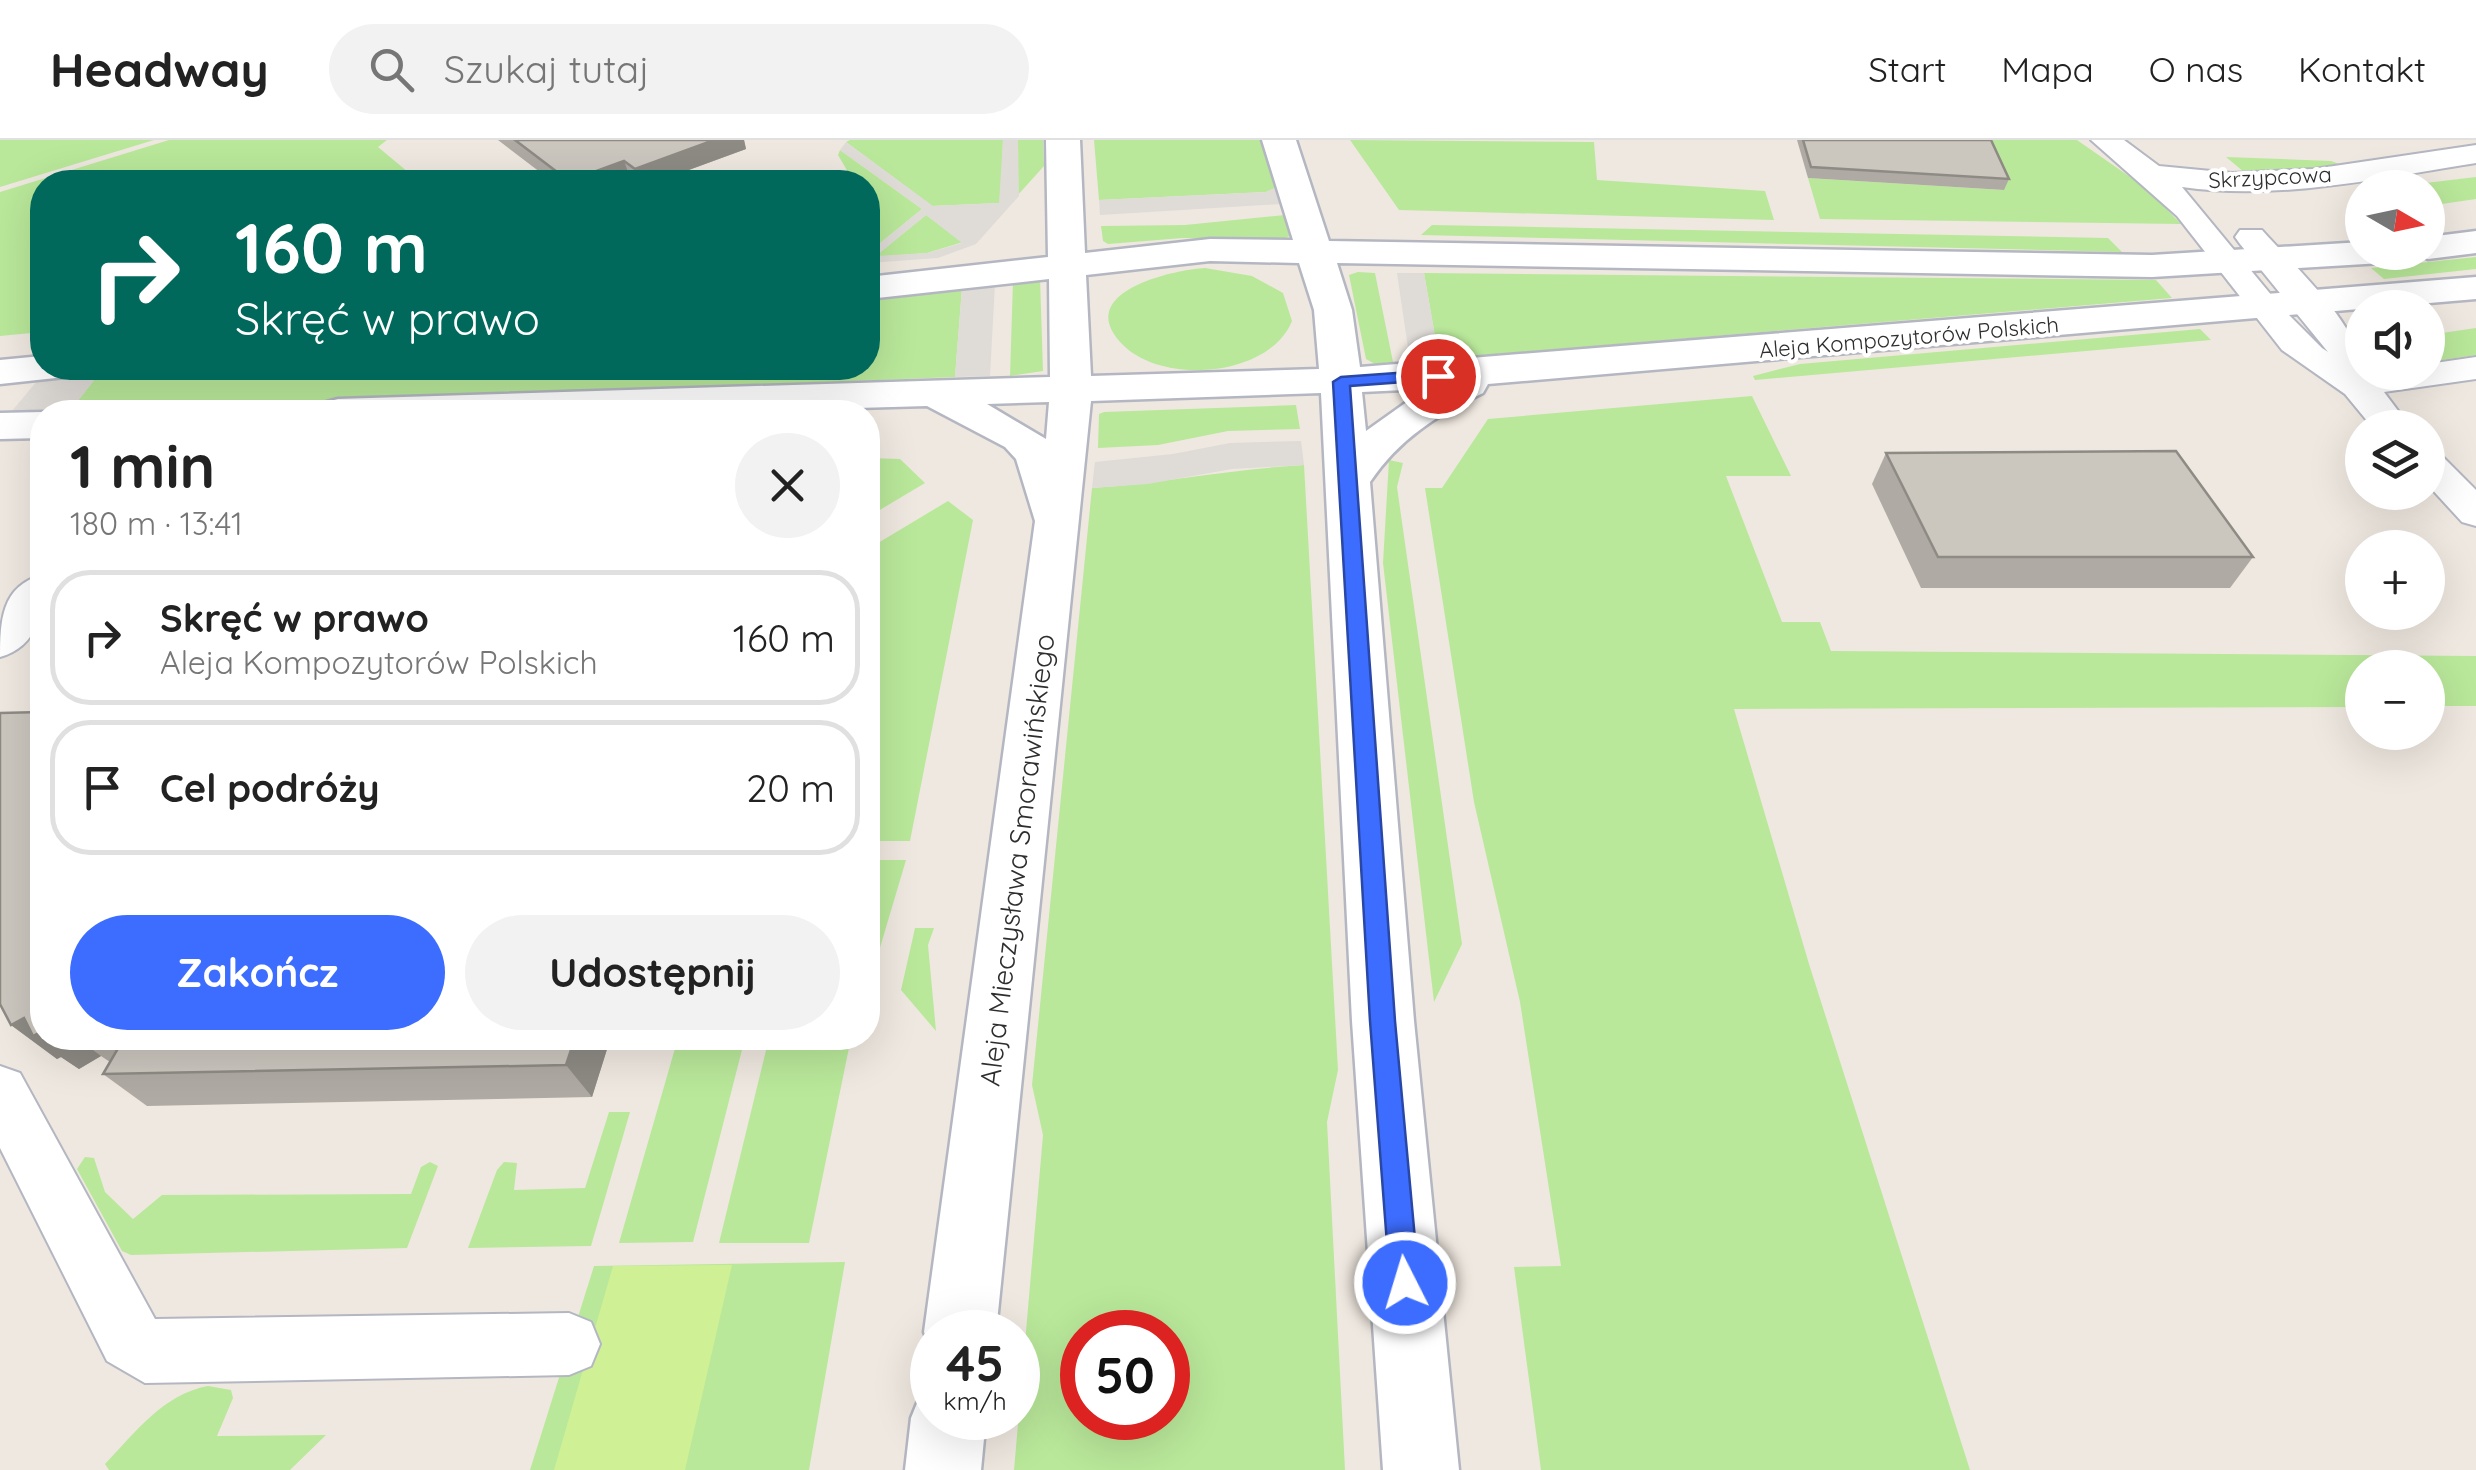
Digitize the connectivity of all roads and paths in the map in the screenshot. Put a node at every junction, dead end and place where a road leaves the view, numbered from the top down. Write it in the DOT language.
graph roads {
  1 [pos="1063,140"];
  2 [pos="1280,140"];
  3 [pos="2105,140"];
  4 [pos="2131,140"];
  5 [pos="2476,154"];
  6 [pos="2410,165"];
  7 [pos="2160,168"];
  8 [pos="2194,182"];
  9 [pos="1304,209"];
  10 [pos="1064,210"];
  11 [pos="2476,242"];
  12 [pos="2445,246"];
  13 [pos="1316,251"];
  14 [pos="1406,253"];
  15 [pos="2345,255"];
  16 [pos="2272,262"];
  17 [pos="1065,263"];
  18 [pos="2234,264"];
  19 [pos="975,275"];
  20 [pos="880,287"];
  21 [pos="2476,288"];
  22 [pos="2306,304"];
  23 [pos="2266,307"];
  24 [pos="2345,353"];
  25 [pos="2476,368"];
  26 [pos="30,370"];
  27 [pos="1497,371"];
  28 [pos="0,372"];
  29 [pos="2445,373"];
  30 [pos="2345,379"];
  31 [pos="1341,382"];
  32 [pos="1071,387"];
  33 [pos="2361,390"];
  34 [pos="928,391"];
  35 [pos="675,400"];
  36 [pos="2378,410"];
  37 [pos="30,425"];
  38 [pos="0,426"];
  39 [pos="1349,480"];
  40 [pos="2445,481"];
  41 [pos="2476,513"];
  42 [pos="1056,526"];
  43 [pos="30,603"];
  44 [pos="0,642"];
  45 [pos="0,1091"];
  46 [pos="963,1310"];
  47 [pos="569,1344"];
  48 [pos="946,1440"];
  49 [pos="943,1470"];
  50 [pos="1421,1470"];
  1 -- 10 [label="street"];
  2 -- 9 [label="street"];
  3 -- 7 [label="street"];
  4 -- 7 [label="street"];
  5 -- 6 [label="street, Skrzypcowa"];
  6 -- 7 [label="street, Skrzypcowa"];
  6 -- 8 [label="street, Skrzypcowa"];
  7 -- 8 [label="street, Skrzypcowa"];
  7 -- 18 [label="street"];
  8 -- 16 [label="street"];
  9 -- 13 [label="street"];
  9 -- 14 [label="street"];
  10 -- 17 [label="street"];
  10 -- 19 [label="street"];
  11 -- 12 [label="street"];
  13 -- 14 [label="street"];
  13 -- 17 [label="street"];
  13 -- 31 [label="street"];
  14 -- 18 [label="street"];
  15 -- 16 [label="street"];
  16 -- 18 [label="street"];
  16 -- 22 [label="street"];
  17 -- 19 [label="street"];
  17 -- 32 [label="street, Aleja Mieczysława Smorawińskiego"];
  18 -- 23 [label="street"];
  19 -- 20 [label="street"];
  21 -- 22 [label="street, Aleja Kompozytorów Polskich"];
  22 -- 23 [label="street, Aleja Kompozytorów Polskich"];
  22 -- 24 [label="street"];
  23 -- 27 [label="street, Aleja Kompozytorów Polskich"];
  23 -- 30 [label="street"];
  25 -- 29 [label="street"];
  26 -- 28 [label="street"];
  27 -- 31 [label="street, Aleja Kompozytorów Polskich"];
  27 -- 39 [label="street"];
  31 -- 32 [label="street, Aleja Kompozytorów Polskich"];
  31 -- 39 [label="street"];
  32 -- 34 [label="street"];
  32 -- 42 [label="street, Aleja Mieczysława Smorawińskiego"];
  33 -- 36 [label="street"];
  34 -- 35 [label="street"];
  34 -- 42 [label="street"];
  37 -- 38 [label="street"];
  39 -- 50 [label="street"];
  40 -- 41 [label="street"];
  42 -- 46 [label="street, Aleja Mieczysława Smorawińskiego"];
  43 -- 44 [label="street"];
  45 -- 47 [label="street"];
  48 -- 49 [label="street"];
}
